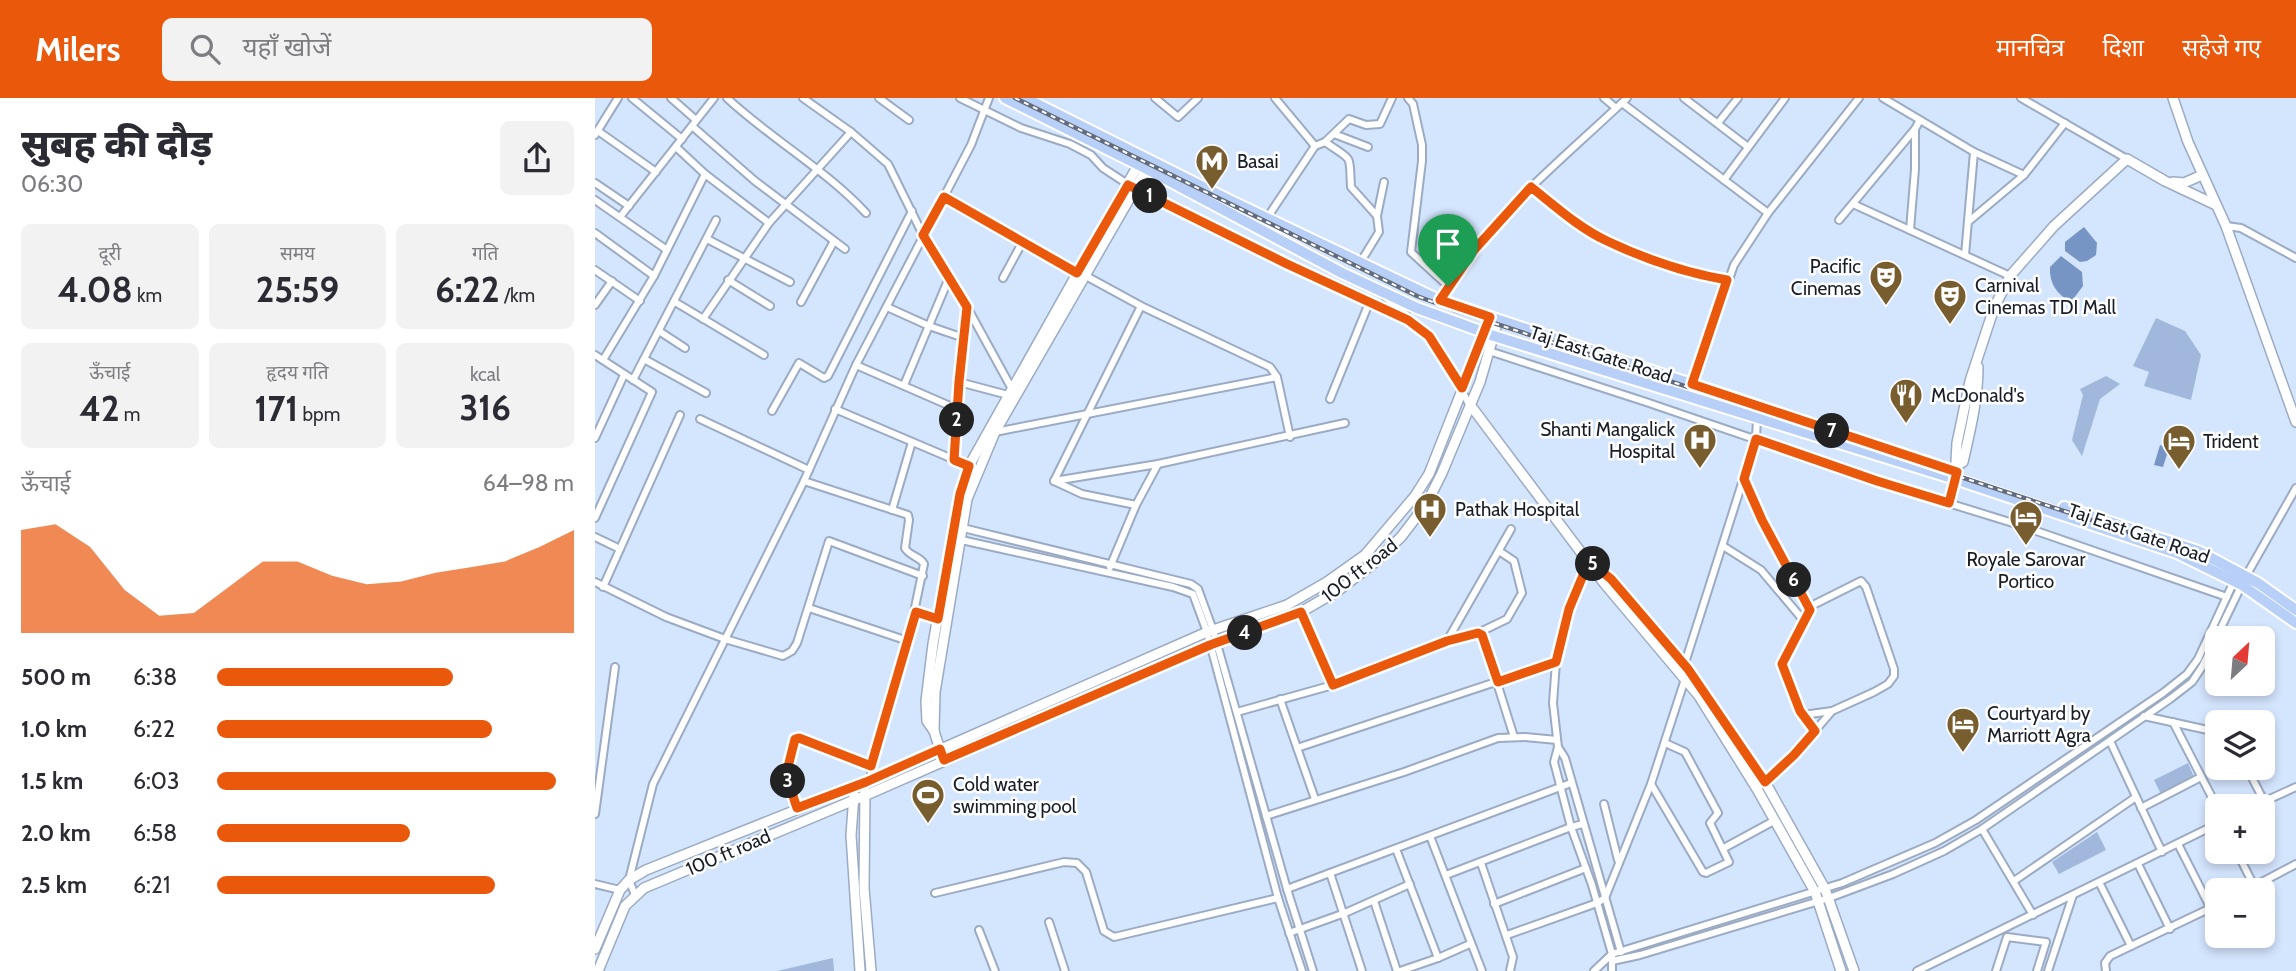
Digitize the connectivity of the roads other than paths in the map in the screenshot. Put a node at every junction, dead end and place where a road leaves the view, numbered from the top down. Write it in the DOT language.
graph roads {
  1 [pos="618,98"];
  2 [pos="632,98"];
  3 [pos="671,98"];
  4 [pos="714,98"];
  5 [pos="727,98"];
  6 [pos="803,98"];
  7 [pos="879,98"];
  8 [pos="960,98"];
  9 [pos="989,98"];
  10 [pos="1005,98"];
  11 [pos="1025,98"];
  12 [pos="1155,98"];
  13 [pos="1198,98"];
  14 [pos="1275,98"];
  15 [pos="1392,98"];
  16 [pos="1408,98"];
  17 [pos="1604,98"];
  18 [pos="1684,98"];
  19 [pos="1738,98"];
  20 [pos="1785,98"];
  21 [pos="1859,98"];
  22 [pos="1883,98"];
  23 [pos="2021,98"];
  24 [pos="2173,98"];
  25 [pos="1621,103"];
  26 [pos="985,111"];
  27 [pos="909,120"];
  28 [pos="1920,120"];
  29 [pos="694,123"];
  30 [pos="1718,123"];
  31 [pos="2066,123"];
  32 [pos="1915,129"];
  33 [pos="851,132"];
  34 [pos="596,133"];
  35 [pos="1334,134"];
  36 [pos="682,138"];
  37 [pos="1325,142"];
  38 [pos="1315,146"];
  39 [pos="675,147"];
  40 [pos="1368,147"];
  41 [pos="1748,147"];
  42 [pos="1974,152"];
  43 [pos="2127,159"];
  44 [pos="1145,163"];
  45 [pos="817,170"];
  46 [pos="656,172"];
  47 [pos="705,174"];
  48 [pos="2024,175"];
  49 [pos="2202,175"];
  50 [pos="1724,180"];
  51 [pos="2165,181"];
  52 [pos="1384,182"];
  53 [pos="595,183"];
  54 [pos="1132,187"];
  55 [pos="1531,187"];
  56 [pos="944,197"];
  57 [pos="595,200"];
  58 [pos="785,204"];
  59 [pos="1853,204"];
  60 [pos="2216,205"];
  61 [pos="629,206"];
  62 [pos="912,211"];
  63 [pos="866,213"];
  64 [pos="1768,213"];
  65 [pos="1377,216"];
  66 [pos="620,217"];
  67 [pos="1267,218"];
  68 [pos="716,220"];
  69 [pos="1839,220"];
  70 [pos="1968,222"];
  71 [pos="769,223"];
  72 [pos="2226,226"];
  73 [pos="1910,230"];
  74 [pos="595,233"];
  75 [pos="923,235"];
  76 [pos="708,239"];
  77 [pos="834,241"];
  78 [pos="1022,243"];
  79 [pos="845,249"];
  80 [pos="667,250"];
  81 [pos="1965,255"];
  82 [pos="744,257"];
  83 [pos="2296,258"];
  84 [pos="1360,263"];
  85 [pos="595,270"];
  86 [pos="1342,273"];
  87 [pos="1082,275"];
  88 [pos="2010,275"];
  89 [pos="654,276"];
  90 [pos="949,278"];
  91 [pos="1003,278"];
  92 [pos="728,280"];
  93 [pos="1727,280"];
  94 [pos="612,281"];
  95 [pos="790,282"];
  96 [pos="1448,286"];
  97 [pos="640,300"];
  98 [pos="1440,300"];
  99 [pos="675,302"];
  100 [pos="801,302"];
  101 [pos="1369,303"];
  102 [pos="595,305"];
  103 [pos="770,306"];
  104 [pos="1141,306"];
  105 [pos="887,307"];
  106 [pos="967,307"];
  107 [pos="703,319"];
  108 [pos="1494,319"];
  109 [pos="1408,320"];
  110 [pos="929,326"];
  111 [pos="659,331"];
  112 [pos="1489,334"];
  113 [pos="964,338"];
  114 [pos="685,348"];
  115 [pos="1489,351"];
  116 [pos="764,355"];
  117 [pos="595,356"];
  118 [pos="644,359"];
  119 [pos="603,360"];
  120 [pos="856,365"];
  121 [pos="624,374"];
  122 [pos="1277,377"];
  123 [pos="633,380"];
  124 [pos="959,382"];
  125 [pos="1692,384"];
  126 [pos="904,386"];
  127 [pos="1462,388"];
  128 [pos="1010,392"];
  129 [pos="706,393"];
  130 [pos="1331,399"];
  131 [pos="1471,406"];
  132 [pos="835,409"];
  133 [pos="957,409"];
  134 [pos="772,411"];
  135 [pos="680,415"];
  136 [pos="1085,415"];
  137 [pos="1757,418"];
  138 [pos="700,419"];
  139 [pos="2296,422"];
  140 [pos="1346,423"];
  141 [pos="995,432"];
  142 [pos="1290,437"];
  143 [pos="595,438"];
  144 [pos="1756,439"];
  145 [pos="912,442"];
  146 [pos="954,460"];
  147 [pos="1158,464"];
  148 [pos="969,466"];
  149 [pos="809,470"];
  150 [pos="1957,472"];
  151 [pos="1744,479"];
  152 [pos="804,481"];
  153 [pos="1054,481"];
  154 [pos="2296,488"];
  155 [pos="1949,503"];
  156 [pos="1136,505"];
  157 [pos="892,510"];
  158 [pos="595,518"];
  159 [pos="958,527"];
  160 [pos="1511,529"];
  161 [pos="595,537"];
  162 [pos="956,539"];
  163 [pos="1723,546"];
  164 [pos="619,549"];
  165 [pos="1499,551"];
  166 [pos="1589,561"];
  167 [pos="1111,564"];
  168 [pos="1108,572"];
  169 [pos="923,576"];
  170 [pos="2240,578"];
  171 [pos="595,582"];
  172 [pos="603,587"];
  173 [pos="2227,597"];
  174 [pos="809,608"];
  175 [pos="1810,610"];
  176 [pos="2296,610"];
  177 [pos="916,612"];
  178 [pos="1301,612"];
  179 [pos="938,619"];
  180 [pos="1804,621"];
  181 [pos="2296,623"];
  182 [pos="1210,631"];
  183 [pos="1478,633"];
  184 [pos="725,639"];
  185 [pos="908,641"];
  186 [pos="1447,641"];
  187 [pos="1213,643"];
  188 [pos="1556,662"];
  189 [pos="615,667"];
  190 [pos="1685,672"];
  191 [pos="1498,682"];
  192 [pos="1333,685"];
  193 [pos="1280,699"];
  194 [pos="1832,711"];
  195 [pos="1234,713"];
  196 [pos="1803,715"];
  197 [pos="2144,716"];
  198 [pos="2173,722"];
  199 [pos="2205,729"];
  200 [pos="934,731"];
  201 [pos="1815,731"];
  202 [pos="1514,737"];
  203 [pos="2110,741"];
  204 [pos="1665,743"];
  205 [pos="1557,744"];
  206 [pos="1297,748"];
  207 [pos="940,749"];
  208 [pos="944,760"];
  209 [pos="871,766"];
  210 [pos="2201,777"];
  211 [pos="868,781"];
  212 [pos="1571,783"];
  213 [pos="1651,784"];
  214 [pos="1761,785"];
  215 [pos="856,786"];
  216 [pos="1560,786"];
  217 [pos="2296,787"];
  218 [pos="2210,794"];
  219 [pos="864,796"];
  220 [pos="2275,796"];
  221 [pos="2136,797"];
  222 [pos="1315,799"];
  223 [pos="854,800"];
  224 [pos="1604,804"];
  225 [pos="797,808"];
  226 [pos="2141,808"];
  227 [pos="595,814"];
  228 [pos="1266,816"];
  229 [pos="1770,823"];
  230 [pos="1583,824"];
  231 [pos="1571,827"];
  232 [pos="1982,829"];
  233 [pos="2205,830"];
  234 [pos="1430,836"];
  235 [pos="2178,844"];
  236 [pos="1724,848"];
  237 [pos="1396,849"];
  238 [pos="2162,852"];
  239 [pos="1618,862"];
  240 [pos="1481,863"];
  241 [pos="2139,864"];
  242 [pos="2296,864"];
  243 [pos="1586,868"];
  244 [pos="1330,873"];
  245 [pos="1447,875"];
  246 [pos="2269,878"];
  247 [pos="629,880"];
  248 [pos="2014,881"];
  249 [pos="2099,882"];
  250 [pos="595,884"];
  251 [pos="1410,884"];
  252 [pos="1287,889"];
  253 [pos="620,890"];
  254 [pos="2205,891"];
  255 [pos="935,893"];
  256 [pos="635,895"];
  257 [pos="1821,895"];
  258 [pos="2073,895"];
  259 [pos="1278,898"];
  260 [pos="1605,898"];
  261 [pos="1374,901"];
  262 [pos="1597,903"];
  263 [pos="1494,904"];
  264 [pos="2205,912"];
  265 [pos="1345,913"];
  266 [pos="2033,915"];
  267 [pos="1049,922"];
  268 [pos="2170,929"];
  269 [pos="979,930"];
  270 [pos="1299,930"];
  271 [pos="1289,933"];
  272 [pos="1507,934"];
  273 [pos="1470,944"];
  274 [pos="2131,946"];
  275 [pos="595,949"];
  276 [pos="1622,955"];
  277 [pos="1612,957"];
  278 [pos="1439,958"];
  279 [pos="597,971"];
  280 [pos="860,971"];
  281 [pos="871,971"];
  282 [pos="995,971"];
  283 [pos="1065,971"];
  284 [pos="1302,971"];
  285 [pos="1313,971"];
  286 [pos="1362,971"];
  287 [pos="1399,971"];
  288 [pos="1482,971"];
  289 [pos="1510,971"];
  290 [pos="1594,971"];
  291 [pos="1612,971"];
  292 [pos="1841,971"];
  293 [pos="1854,971"];
  294 [pos="1917,971"];
  295 [pos="1996,971"];
  296 [pos="2037,971"];
  297 [pos="2048,971"];
  298 [pos="2106,971"];
  1 -- 34 [label="street"];
  2 -- 36 [label="street"];
  3 -- 29 [label="street"];
  4 -- 29 [label="street"];
  5 -- 45 [label="street"];
  6 -- 33 [label="street"];
  7 -- 27 [label="street"];
  8 -- 26 [label="street"];
  9 -- 26 [label="street"];
  10 -- 44 [label="main road"];
  11 -- 44 [label="main road, Taj East Gate Road"];
  12 -- 13 [label="street"];
  14 -- 38 [label="street"];
  15 -- 35 [label="street"];
  16 -- 96 [label="street"];
  17 -- 25 [label="street"];
  18 -- 30 [label="street"];
  19 -- 30 [label="street"];
  20 -- 41 [label="street"];
  21 -- 64 [label="street"];
  22 -- 28 [label="street"];
  23 -- 31 [label="street"];
  24 -- 49 [label="main road"];
  25 -- 50 [label="street"];
  25 -- 55 [label="street"];
  26 -- 54 [label="street"];
  26 -- 56 [label="street"];
  28 -- 32 [label="street"];
  28 -- 42 [label="street"];
  29 -- 36 [label="street"];
  29 -- 58 [label="street"];
  30 -- 41 [label="street"];
  31 -- 43 [label="street"];
  31 -- 48 [label="street"];
  32 -- 59 [label="street"];
  32 -- 73 [label="street"];
  33 -- 45 [label="street"];
  33 -- 62 [label="street"];
  34 -- 46 [label="street"];
  35 -- 37 [label="street"];
  35 -- 40 [label="street"];
  36 -- 39 [label="street"];
  37 -- 38 [label="street"];
  37 -- 65 [label="street"];
  38 -- 67 [label="street"];
  39 -- 46 [label="street"];
  39 -- 47 [label="street"];
  41 -- 50 [label="street"];
  42 -- 48 [label="street"];
  42 -- 70 [label="street"];
  43 -- 51 [label="main road"];
  43 -- 88 [label="main road"];
  44 -- 54 [label="main road"];
  44 -- 67 [label="main road, Taj East Gate Road"];
  44 -- 86 [label="main road"];
  45 -- 58 [label="street"];
  45 -- 63 [label="street"];
  46 -- 61 [label="street"];
  47 -- 71 [label="street"];
  47 -- 80 [label="street"];
  48 -- 70 [label="street"];
  49 -- 51 [label="main road"];
  49 -- 60 [label="main road"];
  50 -- 64 [label="street"];
  51 -- 60 [label="main road"];
  52 -- 65 [label="street"];
  53 -- 61 [label="street"];
  54 -- 87 [label="main road"];
  54 -- 101 [label="street"];
  55 -- 93 [label="street"];
  55 -- 96 [label="street"];
  56 -- 75 [label="street"];
  56 -- 78 [label="street"];
  57 -- 66 [label="street"];
  58 -- 71 [label="street"];
  58 -- 77 [label="street"];
  59 -- 69 [label="street"];
  59 -- 73 [label="street"];
  60 -- 72 [label="main road"];
  61 -- 66 [label="street"];
  62 -- 75 [label="street"];
  62 -- 134 [label="street"];
  64 -- 93 [label="street"];
  65 -- 84 [label="street"];
  66 -- 80 [label="street"];
  67 -- 84 [label="main road, Taj East Gate Road"];
  68 -- 76 [label="street"];
  70 -- 81 [label="street"];
  71 -- 82 [label="street"];
  72 -- 83 [label="street"];
  72 -- 139 [label="main road"];
  73 -- 81 [label="street"];
  74 -- 89 [label="street"];
  75 -- 90 [label="street"];
  75 -- 105 [label="street"];
  76 -- 82 [label="street"];
  76 -- 99 [label="street"];
  77 -- 79 [label="street"];
  77 -- 100 [label="street"];
  78 -- 87 [label="street"];
  78 -- 91 [label="street"];
  80 -- 89 [label="street"];
  81 -- 88 [label="street"];
  82 -- 92 [label="street"];
  82 -- 95 [label="street"];
  84 -- 98 [label="main road, Taj East Gate Road"];
  85 -- 94 [label="street"];
  86 -- 109 [label="street"];
  86 -- 112 [label="main road"];
  87 -- 104 [label="street"];
  87 -- 128 [label="main road"];
  87 -- 141 [label="main road"];
  88 -- 150 [label="main road"];
  89 -- 97 [label="street"];
  90 -- 106 [label="street"];
  90 -- 110 [label="street"];
  92 -- 103 [label="street"];
  92 -- 107 [label="street"];
  93 -- 125 [label="street"];
  94 -- 97 [label="street"];
  94 -- 102 [label="street"];
  96 -- 98 [label="street"];
  97 -- 119 [label="street"];
  98 -- 108 [label="main road, Taj East Gate Road"];
  99 -- 107 [label="street"];
  99 -- 111 [label="street"];
  101 -- 109 [label="street"];
  101 -- 130 [label="street"];
  104 -- 122 [label="street"];
  104 -- 136 [label="street"];
  105 -- 110 [label="street"];
  105 -- 120 [label="street"];
  106 -- 113 [label="street"];
  106 -- 128 [label="street"];
  107 -- 116 [label="street"];
  108 -- 112 [label="main road, 100 ft road"];
  108 -- 125 [label="main road, Taj East Gate Road"];
  109 -- 127 [label="street"];
  110 -- 113 [label="street"];
  110 -- 126 [label="street"];
  111 -- 114 [label="street"];
  111 -- 118 [label="street"];
  112 -- 115 [label="main road, 100 ft road"];
  112 -- 127 [label="main road, 100 ft road"];
  112 -- 137 [label="main road"];
  113 -- 124 [label="street"];
  115 -- 131 [label="main road, 100 ft road"];
  115 -- 144 [label="street"];
  117 -- 119 [label="street"];
  118 -- 123 [label="street"];
  118 -- 129 [label="street"];
  119 -- 121 [label="street"];
  120 -- 126 [label="street"];
  120 -- 132 [label="street"];
  121 -- 123 [label="street"];
  121 -- 143 [label="street"];
  122 -- 136 [label="street"];
  122 -- 142 [label="street"];
  123 -- 158 [label="street"];
  124 -- 128 [label="street"];
  124 -- 133 [label="street"];
  125 -- 150 [label="main road, Taj East Gate Road"];
  126 -- 133 [label="street"];
  127 -- 131 [label="street"];
  127 -- 182 [label="main road, 100 ft road"];
  128 -- 148 [label="main road"];
  131 -- 166 [label="main road"];
  131 -- 178 [label="main road, 100 ft road"];
  132 -- 145 [label="street"];
  132 -- 149 [label="street"];
  133 -- 146 [label="street"];
  135 -- 164 [label="street"];
  136 -- 141 [label="street"];
  136 -- 153 [label="street"];
  137 -- 144 [label="street"];
  137 -- 150 [label="main road"];
  138 -- 149 [label="street"];
  140 -- 142 [label="street"];
  141 -- 159 [label="main road"];
  142 -- 147 [label="street"];
  144 -- 151 [label="street"];
  144 -- 155 [label="street"];
  145 -- 146 [label="street"];
  145 -- 157 [label="street"];
  146 -- 148 [label="street"];
  147 -- 153 [label="street"];
  147 -- 156 [label="street"];
  148 -- 159 [label="main road"];
  149 -- 152 [label="street"];
  150 -- 155 [label="street"];
  150 -- 170 [label="main road"];
  151 -- 163 [label="street"];
  151 -- 175 [label="street"];
  152 -- 157 [label="street"];
  152 -- 184 [label="street"];
  153 -- 156 [label="street"];
  154 -- 170 [label="street"];
  155 -- 173 [label="street"];
  156 -- 167 [label="street"];
  157 -- 169 [label="street"];
  159 -- 162 [label="main road"];
  159 -- 167 [label="street"];
  160 -- 165 [label="street"];
  161 -- 164 [label="street"];
  162 -- 168 [label="street"];
  162 -- 179 [label="main road"];
  162 -- 200 [label="main road"];
  163 -- 180 [label="street"];
  163 -- 190 [label="street"];
  164 -- 172 [label="street"];
  165 -- 183 [label="street"];
  165 -- 186 [label="street"];
  166 -- 188 [label="street"];
  166 -- 190 [label="main road"];
  167 -- 168 [label="street"];
  167 -- 182 [label="street"];
  168 -- 182 [label="street"];
  169 -- 174 [label="street"];
  169 -- 177 [label="street"];
  170 -- 173 [label="street"];
  170 -- 176 [label="main road"];
  170 -- 181 [label="main road"];
  170 -- 197 [label="street"];
  171 -- 172 [label="street"];
  172 -- 184 [label="street"];
  173 -- 257 [label="street"];
  174 -- 184 [label="street"];
  174 -- 185 [label="street"];
  175 -- 180 [label="street"];
  175 -- 194 [label="street"];
  177 -- 179 [label="street"];
  177 -- 185 [label="street"];
  178 -- 187 [label="main road, 100 ft road"];
  178 -- 192 [label="street"];
  179 -- 200 [label="main road"];
  180 -- 196 [label="street"];
  182 -- 187 [label="street"];
  182 -- 207 [label="main road, 100 ft road"];
  183 -- 186 [label="street"];
  183 -- 191 [label="street"];
  184 -- 247 [label="street"];
  185 -- 209 [label="street"];
  186 -- 192 [label="street"];
  187 -- 195 [label="street"];
  187 -- 208 [label="main road, 100 ft road"];
  188 -- 191 [label="street"];
  188 -- 205 [label="street"];
  189 -- 227 [label="street"];
  190 -- 204 [label="street"];
  190 -- 214 [label="main road"];
  191 -- 202 [label="street"];
  191 -- 206 [label="street"];
  192 -- 193 [label="street"];
  193 -- 195 [label="street"];
  193 -- 206 [label="street"];
  194 -- 196 [label="street"];
  194 -- 201 [label="street"];
  195 -- 228 [label="street"];
  195 -- 259 [label="street"];
  196 -- 201 [label="street"];
  197 -- 198 [label="street"];
  197 -- 203 [label="street"];
  198 -- 199 [label="street"];
  198 -- 210 [label="street"];
  200 -- 207 [label="main road"];
  201 -- 214 [label="street"];
  202 -- 205 [label="street"];
  202 -- 222 [label="street"];
  203 -- 221 [label="street"];
  203 -- 232 [label="street"];
  204 -- 213 [label="street"];
  204 -- 236 [label="street"];
  205 -- 212 [label="street"];
  205 -- 216 [label="street"];
  206 -- 222 [label="street"];
  207 -- 208 [label="main road"];
  207 -- 211 [label="main road, 100 ft road"];
  208 -- 219 [label="main road, 100 ft road"];
  209 -- 211 [label="street"];
  209 -- 225 [label="street"];
  210 -- 218 [label="street"];
  210 -- 226 [label="street"];
  211 -- 215 [label="main road, 100 ft road"];
  211 -- 219 [label="main road"];
  212 -- 216 [label="street"];
  212 -- 230 [label="street"];
  213 -- 236 [label="street"];
  213 -- 239 [label="street"];
  214 -- 257 [label="main road"];
  215 -- 223 [label="main road"];
  215 -- 225 [label="main road, 100 ft road"];
  216 -- 231 [label="street"];
  216 -- 234 [label="street"];
  217 -- 220 [label="street"];
  219 -- 223 [label="main road, 100 ft road"];
  219 -- 281 [label="main road"];
  221 -- 226 [label="street"];
  221 -- 248 [label="street"];
  222 -- 228 [label="street"];
  223 -- 256 [label="main road, 100 ft road"];
  223 -- 280 [label="main road"];
  224 -- 239 [label="street"];
  225 -- 247 [label="main road, 100 ft road"];
  226 -- 238 [label="street"];
  228 -- 252 [label="street"];
  229 -- 236 [label="street"];
  230 -- 231 [label="street"];
  230 -- 260 [label="street"];
  231 -- 240 [label="street"];
  231 -- 243 [label="street"];
  232 -- 248 [label="street"];
  232 -- 257 [label="street"];
  233 -- 235 [label="street"];
  234 -- 237 [label="street"];
  234 -- 245 [label="street"];
  235 -- 238 [label="street"];
  235 -- 254 [label="street"];
  237 -- 244 [label="street"];
  237 -- 251 [label="street"];
  238 -- 241 [label="street"];
  239 -- 260 [label="street"];
  240 -- 245 [label="street"];
  240 -- 263 [label="street"];
  241 -- 249 [label="street"];
  241 -- 268 [label="street"];
  242 -- 246 [label="street"];
  243 -- 262 [label="street"];
  243 -- 263 [label="street"];
  244 -- 252 [label="street"];
  244 -- 265 [label="street"];
  245 -- 273 [label="street"];
  247 -- 253 [label="main road, 100 ft road"];
  247 -- 256 [label="street"];
  248 -- 266 [label="street"];
  249 -- 258 [label="street"];
  249 -- 274 [label="street"];
  250 -- 253 [label="street"];
  251 -- 261 [label="street"];
  251 -- 278 [label="street"];
  252 -- 270 [label="street"];
  253 -- 275 [label="main road, 100 ft road"];
  255 -- 259 [label="street"];
  256 -- 279 [label="main road"];
  257 -- 276 [label="street"];
  257 -- 292 [label="main road"];
  257 -- 293 [label="main road"];
  258 -- 266 [label="street"];
  258 -- 297 [label="street"];
  259 -- 271 [label="street"];
  260 -- 262 [label="street"];
  260 -- 276 [label="street"];
  261 -- 265 [label="street"];
  261 -- 287 [label="street"];
  262 -- 272 [label="street"];
  262 -- 277 [label="street"];
  263 -- 272 [label="street"];
  264 -- 268 [label="street"];
  265 -- 270 [label="street"];
  265 -- 286 [label="street"];
  266 -- 294 [label="street"];
  267 -- 283 [label="street"];
  268 -- 274 [label="street"];
  269 -- 282 [label="street"];
  270 -- 271 [label="street"];
  270 -- 285 [label="street"];
  271 -- 284 [label="street"];
  272 -- 289 [label="street"];
  273 -- 278 [label="street"];
  273 -- 288 [label="street"];
  274 -- 298 [label="street"];
  276 -- 277 [label="street"];
  277 -- 290 [label="street"];
  277 -- 291 [label="street"];
  278 -- 287 [label="street"];
  295 -- 296 [label="street"];
}
